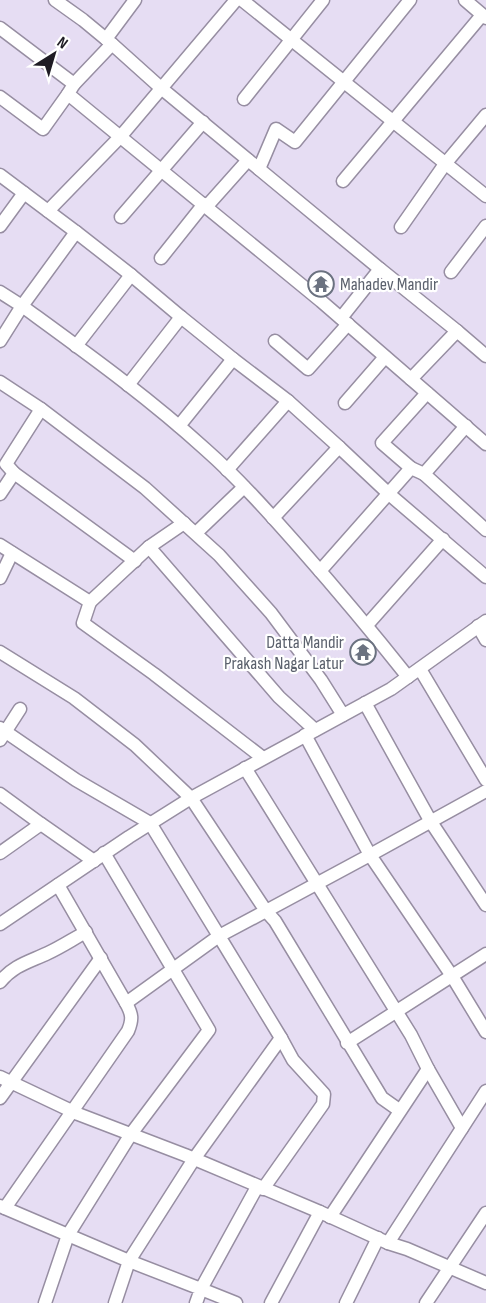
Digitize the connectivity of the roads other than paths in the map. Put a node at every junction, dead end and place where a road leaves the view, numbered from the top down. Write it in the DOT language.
graph roads {
  1 [pos="55,0"];
  2 [pos="135,0"];
  3 [pos="236,0"];
  4 [pos="242,0"];
  5 [pos="323,0"];
  6 [pos="410,0"];
  7 [pos="465,0"];
  8 [pos="484,16"];
  9 [pos="0,28"];
  10 [pos="292,39"];
  11 [pos="109,41"];
  12 [pos="344,82"];
  13 [pos="161,88"];
  14 [pos="71,89"];
  15 [pos="0,97"];
  16 [pos="244,99"];
  17 [pos="486,115"];
  18 [pos="203,122"];
  19 [pos="394,123"];
  20 [pos="121,136"];
  21 [pos="248,160"];
  22 [pos="445,164"];
  23 [pos="259,169"];
  24 [pos="162,170"];
  25 [pos="0,175"];
  26 [pos="343,181"];
  27 [pos="24,193"];
  28 [pos="486,196"];
  29 [pos="206,205"];
  30 [pos="48,211"];
  31 [pos="121,217"];
  32 [pos="0,226"];
  33 [pos="486,226"];
  34 [pos="401,227"];
  35 [pos="76,232"];
  36 [pos="161,258"];
  37 [pos="380,269"];
  38 [pos="451,272"];
  39 [pos="131,275"];
  40 [pos="0,292"];
  41 [pos="22,306"];
  42 [pos="181,317"];
  43 [pos="344,321"];
  44 [pos="457,331"];
  45 [pos="275,340"];
  46 [pos="0,341"];
  47 [pos="76,346"];
  48 [pos="486,356"];
  49 [pos="385,357"];
  50 [pos="233,358"];
  51 [pos="411,379"];
  52 [pos="0,382"];
  53 [pos="128,385"];
  54 [pos="427,393"];
  55 [pos="288,401"];
  56 [pos="345,404"];
  57 [pos="42,409"];
  58 [pos="179,426"];
  59 [pos="466,426"];
  60 [pos="486,444"];
  61 [pos="339,447"];
  62 [pos="411,468"];
  63 [pos="227,470"];
  64 [pos="14,473"];
  65 [pos="424,474"];
  66 [pos="244,487"];
  67 [pos="389,494"];
  68 [pos="0,495"];
  69 [pos="273,518"];
  70 [pos="184,523"];
  71 [pos="486,530"];
  72 [pos="196,533"];
  73 [pos="443,539"];
  74 [pos="0,545"];
  75 [pos="149,548"];
  76 [pos="12,553"];
  77 [pos="135,561"];
  78 [pos="320,571"];
  79 [pos="486,577"];
  80 [pos="0,578"];
  81 [pos="90,602"];
  82 [pos="482,624"];
  83 [pos="367,625"];
  84 [pos="486,640"];
  85 [pos="0,652"];
  86 [pos="420,669"];
  87 [pos="408,677"];
  88 [pos="365,703"];
  89 [pos="20,709"];
  90 [pos="343,715"];
  91 [pos="2,733"];
  92 [pos="310,733"];
  93 [pos="263,758"];
  94 [pos="245,768"];
  95 [pos="486,780"];
  96 [pos="486,791"];
  97 [pos="0,794"];
  98 [pos="191,798"];
  99 [pos="431,822"];
  100 [pos="150,823"];
  101 [pos="40,824"];
  102 [pos="0,853"];
  103 [pos="370,855"];
  104 [pos="99,857"];
  105 [pos="316,882"];
  106 [pos="58,885"];
  107 [pos="486,905"];
  108 [pos="266,911"];
  109 [pos="1,922"];
  110 [pos="86,932"];
  111 [pos="219,936"];
  112 [pos="486,954"];
  113 [pos="101,958"];
  114 [pos="172,969"];
  115 [pos="452,976"];
  116 [pos="0,982"];
  117 [pos="126,1003"];
  118 [pos="395,1011"];
  119 [pos="486,1032"];
  120 [pos="281,1038"];
  121 [pos="347,1043"];
  122 [pos="428,1069"];
  123 [pos="5,1079"];
  124 [pos="486,1091"];
  125 [pos="0,1098"];
  126 [pos="399,1110"];
  127 [pos="72,1111"];
  128 [pos="462,1128"];
  129 [pos="131,1134"];
  130 [pos="194,1159"];
  131 [pos="260,1188"];
  132 [pos="2,1207"];
  133 [pos="486,1213"];
  134 [pos="325,1215"];
  135 [pos="68,1235"];
  136 [pos="383,1241"];
  137 [pos="129,1260"];
  138 [pos="450,1267"];
  139 [pos="486,1283"];
  140 [pos="201,1289"];
  141 [pos="45,1303"];
  142 [pos="116,1303"];
  143 [pos="196,1303"];
  144 [pos="236,1303"];
  145 [pos="271,1303"];
  146 [pos="346,1303"];
  147 [pos="426,1303"];
  1 -- 11 [label="street"];
  2 -- 11 [label="street"];
  3 -- 13 [label="street"];
  4 -- 10 [label="street"];
  5 -- 10 [label="street"];
  6 -- 12 [label="street"];
  7 -- 8 [label="street"];
  8 -- 19 [label="street"];
  9 -- 14 [label="street"];
  10 -- 12 [label="street"];
  10 -- 16 [label="street"];
  11 -- 13 [label="street"];
  11 -- 14 [label="street"];
  12 -- 19 [label="street"];
  12 -- 23 [label="street"];
  13 -- 18 [label="street"];
  13 -- 20 [label="street"];
  14 -- 15 [label="street"];
  14 -- 20 [label="street"];
  17 -- 22 [label="street"];
  18 -- 21 [label="street"];
  18 -- 24 [label="street"];
  19 -- 22 [label="street"];
  19 -- 26 [label="street"];
  20 -- 24 [label="street"];
  20 -- 30 [label="street"];
  21 -- 23 [label="street"];
  21 -- 29 [label="street"];
  22 -- 28 [label="street"];
  22 -- 34 [label="street"];
  23 -- 37 [label="street"];
  24 -- 29 [label="street"];
  24 -- 31 [label="street"];
  25 -- 27 [label="street"];
  27 -- 30 [label="street"];
  27 -- 32 [label="street"];
  29 -- 36 [label="street"];
  29 -- 43 [label="street"];
  30 -- 35 [label="street"];
  33 -- 38 [label="street"];
  35 -- 39 [label="street"];
  35 -- 41 [label="street"];
  37 -- 43 [label="street"];
  37 -- 44 [label="street"];
  39 -- 42 [label="street"];
  39 -- 47 [label="street"];
  40 -- 41 [label="street"];
  41 -- 46 [label="street"];
  41 -- 47 [label="street"];
  42 -- 50 [label="street"];
  42 -- 53 [label="street"];
  43 -- 45 [label="street"];
  43 -- 49 [label="street"];
  44 -- 48 [label="street"];
  44 -- 51 [label="street"];
  47 -- 53 [label="street"];
  49 -- 51 [label="street"];
  49 -- 56 [label="street"];
  50 -- 55 [label="street"];
  50 -- 58 [label="street"];
  51 -- 54 [label="street"];
  52 -- 57 [label="street"];
  53 -- 58 [label="street"];
  54 -- 59 [label="street"];
  54 -- 62 [label="street"];
  55 -- 61 [label="street"];
  55 -- 63 [label="street"];
  57 -- 64 [label="street"];
  57 -- 70 [label="street"];
  58 -- 63 [label="street"];
  59 -- 60 [label="street"];
  59 -- 65 [label="street"];
  61 -- 67 [label="street"];
  61 -- 69 [label="street"];
  62 -- 65 [label="street"];
  62 -- 67 [label="street"];
  63 -- 66 [label="street"];
  64 -- 68 [label="street"];
  64 -- 77 [label="street"];
  65 -- 71 [label="street"];
  66 -- 69 [label="street"];
  66 -- 72 [label="street"];
  67 -- 73 [label="street"];
  67 -- 78 [label="street"];
  69 -- 78 [label="street"];
  70 -- 72 [label="street"];
  70 -- 75 [label="street"];
  72 -- 90 [label="street"];
  73 -- 79 [label="street"];
  73 -- 83 [label="street"];
  74 -- 76 [label="street"];
  75 -- 77 [label="street"];
  75 -- 92 [label="street"];
  76 -- 80 [label="street"];
  76 -- 81 [label="street"];
  77 -- 81 [label="street"];
  78 -- 83 [label="street"];
  81 -- 93 [label="street"];
  82 -- 84 [label="street"];
  82 -- 86 [label="street"];
  83 -- 87 [label="street"];
  85 -- 98 [label="street"];
  86 -- 87 [label="street"];
  86 -- 95 [label="street"];
  87 -- 88 [label="street"];
  88 -- 90 [label="street"];
  88 -- 99 [label="street"];
  89 -- 91 [label="street"];
  90 -- 92 [label="street"];
  91 -- 100 [label="street"];
  92 -- 93 [label="street"];
  92 -- 103 [label="street"];
  93 -- 94 [label="street"];
  94 -- 98 [label="street"];
  94 -- 105 [label="street"];
  96 -- 99 [label="street"];
  97 -- 101 [label="street"];
  98 -- 100 [label="street"];
  98 -- 108 [label="street"];
  99 -- 103 [label="street"];
  99 -- 107 [label="street"];
  100 -- 104 [label="street"];
  100 -- 111 [label="street"];
  101 -- 102 [label="street"];
  101 -- 104 [label="street"];
  103 -- 105 [label="street"];
  103 -- 115 [label="street"];
  104 -- 106 [label="street"];
  104 -- 114 [label="street"];
  105 -- 108 [label="street"];
  105 -- 118 [label="street"];
  106 -- 109 [label="street"];
  106 -- 110 [label="street"];
  108 -- 111 [label="street"];
  108 -- 121 [label="street"];
  110 -- 113 [label="street"];
  110 -- 116 [label="street"];
  111 -- 114 [label="street"];
  111 -- 120 [label="street"];
  112 -- 115 [label="street"];
  113 -- 117 [label="street"];
  113 -- 123 [label="street"];
  114 -- 117 [label="street"];
  114 -- 129 [label="street"];
  115 -- 118 [label="street"];
  115 -- 119 [label="street"];
  117 -- 127 [label="street"];
  118 -- 121 [label="street"];
  118 -- 122 [label="street"];
  120 -- 130 [label="street"];
  120 -- 131 [label="street"];
  121 -- 126 [label="street"];
  122 -- 126 [label="street"];
  122 -- 128 [label="street"];
  123 -- 125 [label="street"];
  123 -- 127 [label="street"];
  124 -- 128 [label="street"];
  126 -- 134 [label="street"];
  127 -- 129 [label="street"];
  127 -- 132 [label="street"];
  128 -- 136 [label="street"];
  129 -- 130 [label="street"];
  129 -- 135 [label="street"];
  130 -- 131 [label="street"];
  130 -- 137 [label="street"];
  131 -- 134 [label="street"];
  131 -- 140 [label="street"];
  132 -- 135 [label="street"];
  133 -- 138 [label="street"];
  134 -- 136 [label="street"];
  134 -- 145 [label="street"];
  135 -- 137 [label="street"];
  135 -- 141 [label="street"];
  136 -- 138 [label="street"];
  136 -- 146 [label="street"];
  137 -- 140 [label="street"];
  137 -- 142 [label="street"];
  138 -- 139 [label="street"];
  138 -- 147 [label="street"];
  140 -- 143 [label="street"];
  140 -- 144 [label="street"];
}
